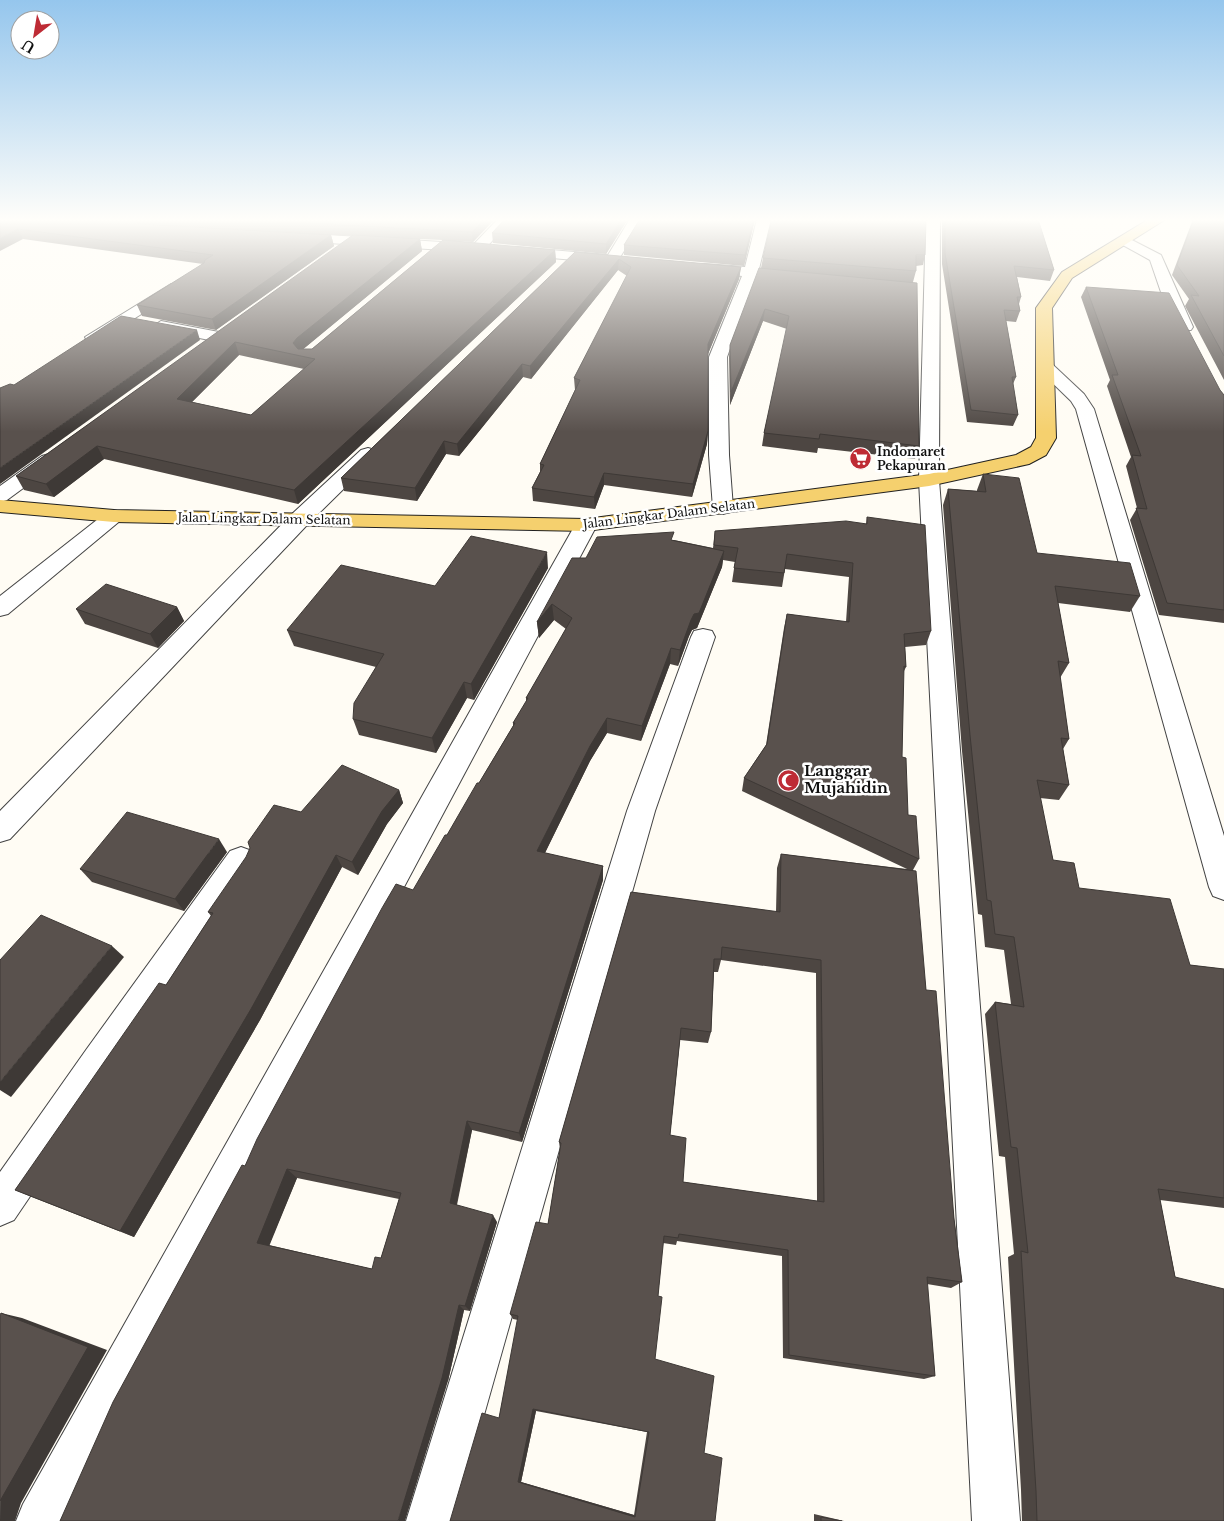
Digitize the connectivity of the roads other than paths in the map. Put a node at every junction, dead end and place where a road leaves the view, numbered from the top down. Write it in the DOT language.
graph roads {
  1 [pos="170,290"];
  2 [pos="744,290"];
  3 [pos="927,290"];
  4 [pos="1054,290"];
  5 [pos="1168,290"];
  6 [pos="122,319"];
  7 [pos="234,326"];
  8 [pos="219,337"];
  9 [pos="1193,341"];
  10 [pos="80,345"];
  11 [pos="203,349"];
  12 [pos="1046,368"];
  13 [pos="379,443"];
  14 [pos="62,450"];
  15 [pos="929,480"];
  16 [pos="0,496"];
  17 [pos="0,506"];
  18 [pos="723,508"];
  19 [pos="114,516"];
  20 [pos="300,520"];
  21 [pos="586,525"];
  22 [pos="0,608"];
  23 [pos="703,637"];
  24 [pos="0,830"];
  25 [pos="241,860"];
  26 [pos="1224,887"];
  27 [pos="0,1206"];
  28 [pos="40,1521"];
  29 [pos="430,1521"];
  30 [pos="996,1521"];
  1 -- 6 [label="street"];
  2 -- 18 [label="street"];
  3 -- 15 [label="street"];
  4 -- 12 [label="main road, Jalan Lingkar Dalam Selatan"];
  5 -- 9 [label="street"];
  6 -- 8 [label="street"];
  6 -- 10 [label="street"];
  7 -- 8 [label="street"];
  8 -- 11 [label="street"];
  12 -- 15 [label="main road, Jalan Lingkar Dalam Selatan"];
  12 -- 26 [label="street"];
  13 -- 20 [label="street"];
  14 -- 16 [label="street"];
  15 -- 18 [label="main road, Jalan Lingkar Dalam Selatan"];
  15 -- 30 [label="street"];
  17 -- 19 [label="main road, Jalan Lingkar Dalam Selatan"];
  18 -- 21 [label="main road, Jalan Lingkar Dalam Selatan"];
  19 -- 20 [label="main road, Jalan Lingkar Dalam Selatan"];
  19 -- 22 [label="street"];
  20 -- 21 [label="main road, Jalan Lingkar Dalam Selatan"];
  20 -- 24 [label="street"];
  21 -- 28 [label="street"];
  23 -- 29 [label="street"];
  25 -- 27 [label="street"];
}
